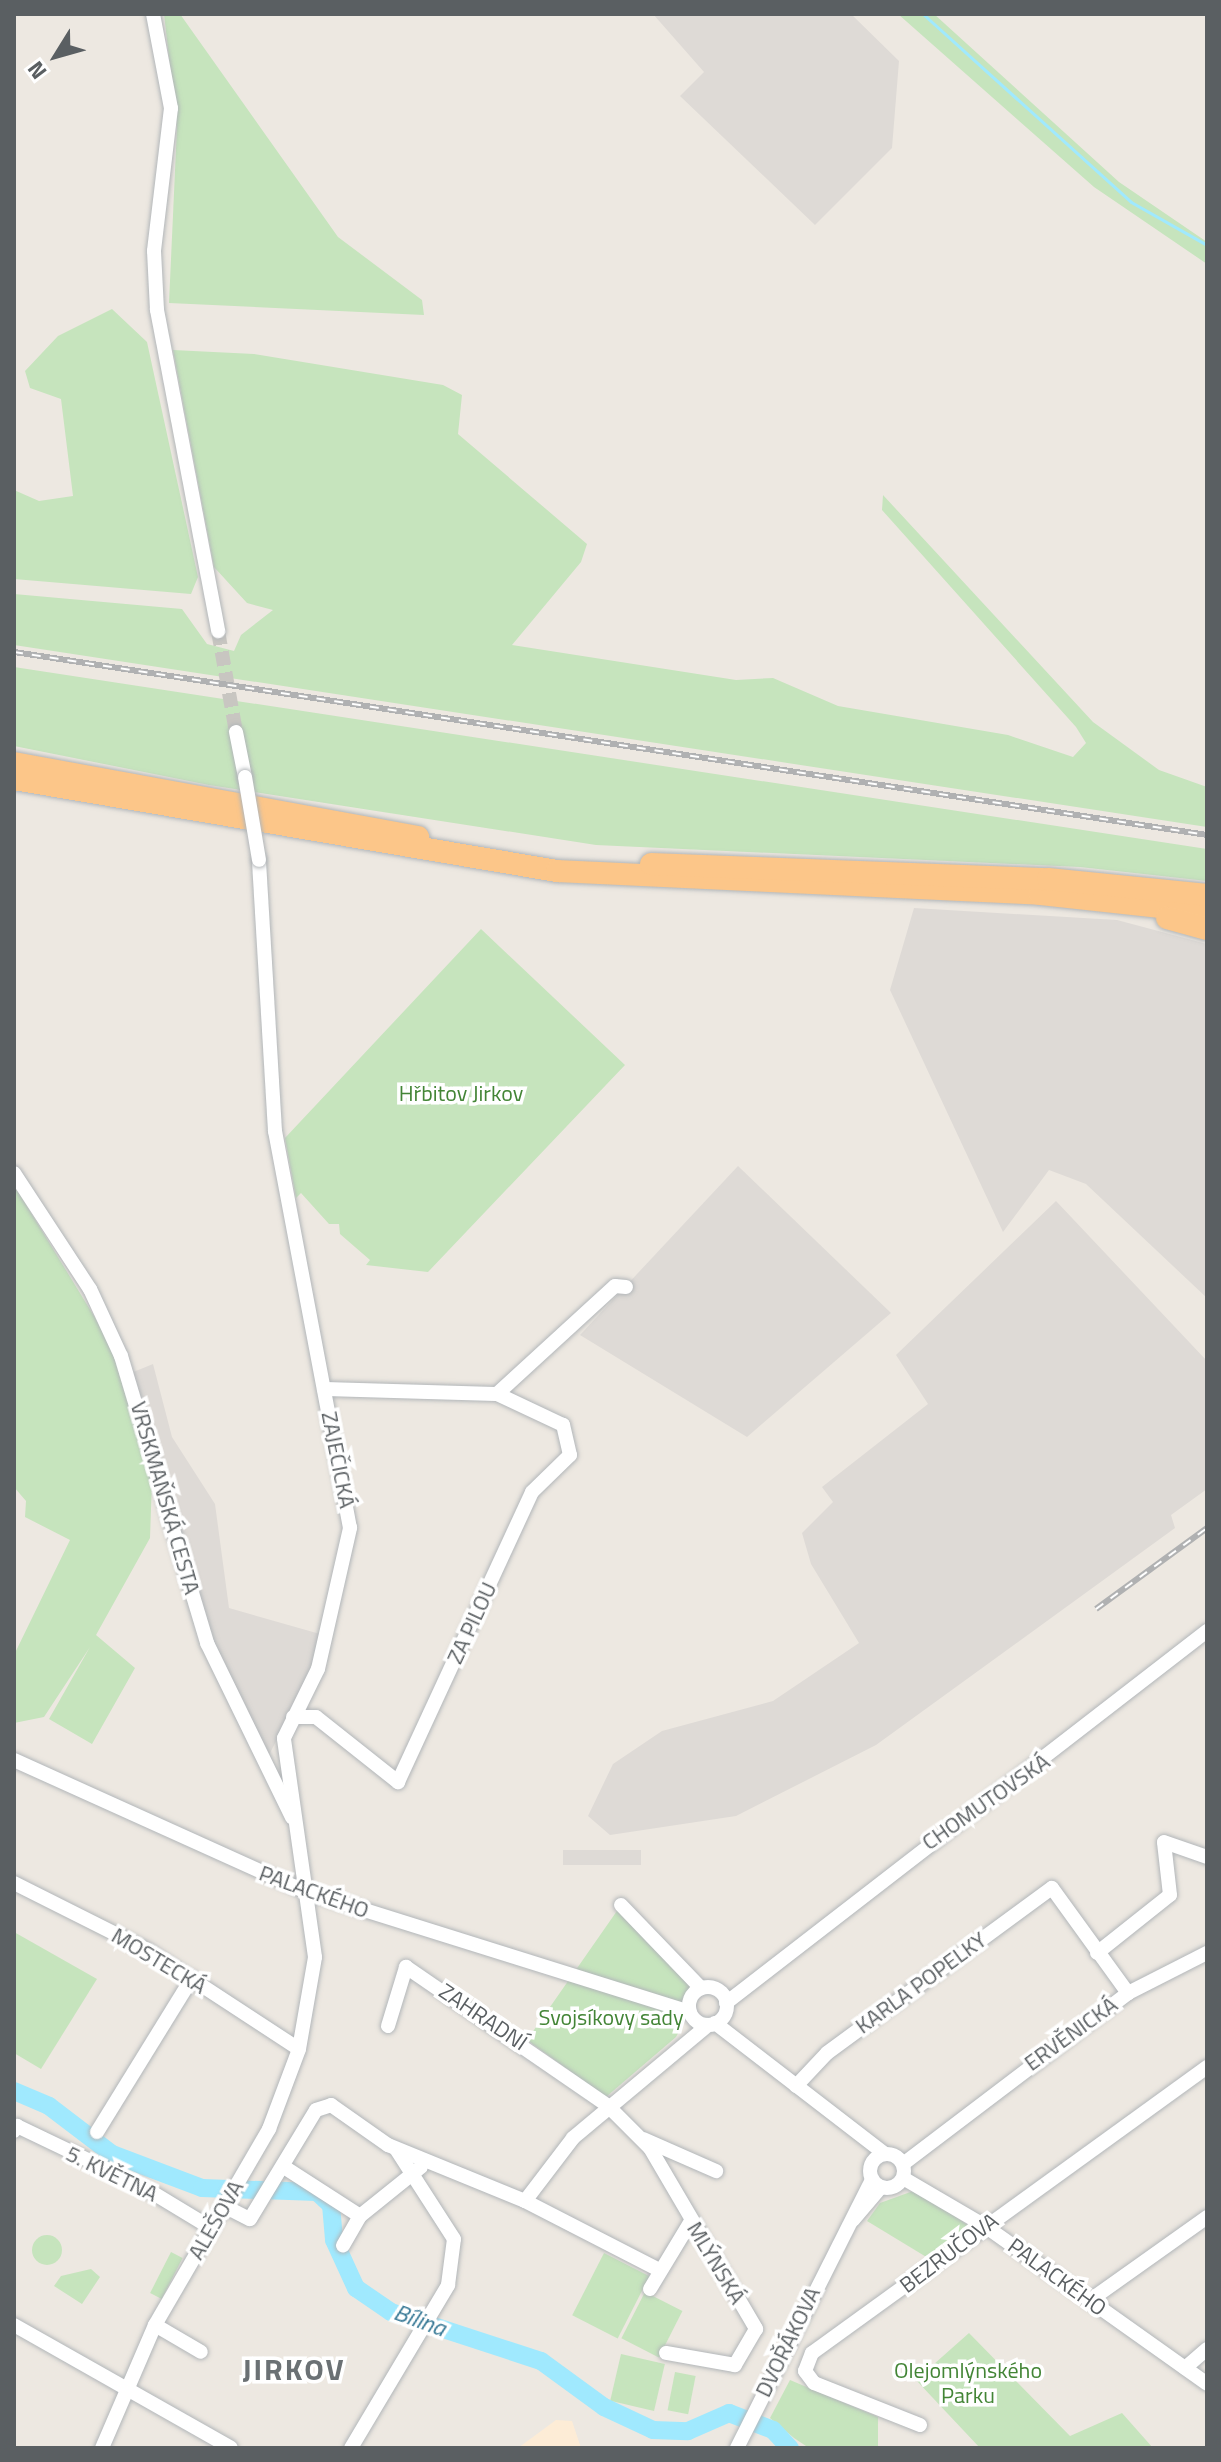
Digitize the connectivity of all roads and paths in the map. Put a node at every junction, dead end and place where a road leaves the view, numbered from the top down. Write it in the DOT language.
graph roads {
  1 [pos="153,14"];
  2 [pos="218,631"];
  3 [pos="236,732"];
  4 [pos="14,763"];
  5 [pos="14,779"];
  6 [pos="1040,894"];
  7 [pos="1207,895"];
  8 [pos="1207,912"];
  9 [pos="1207,929"];
  10 [pos="14,1173"];
  11 [pos="626,1287"];
  12 [pos="324,1389"];
  13 [pos="497,1394"];
  14 [pos="1205,1638"];
  15 [pos="293,1717"];
  16 [pos="14,1760"];
  17 [pos="299,1832"];
  18 [pos="1207,1857"];
  19 [pos="14,1883"];
  20 [pos="307,1892"];
  21 [pos="342,1903"];
  22 [pos="621,1905"];
  23 [pos="315,1923"];
  24 [pos="1097,1953"];
  25 [pos="1207,1953"];
  26 [pos="192,1978"];
  27 [pos="1128,1993"];
  28 [pos="708,2008"];
  29 [pos="388,2026"];
  30 [pos="299,2049"];
  31 [pos="1207,2067"];
  32 [pos="796,2086"];
  33 [pos="608,2106"];
  34 [pos="16,2128"];
  35 [pos="97,2132"];
  36 [pos="642,2139"];
  37 [pos="396,2149"];
  38 [pos="431,2160"];
  39 [pos="891,2163"];
  40 [pos="284,2167"];
  41 [pos="716,2171"];
  42 [pos="415,2172"];
  43 [pos="876,2183"];
  44 [pos="525,2201"];
  45 [pos="224,2206"];
  46 [pos="360,2216"];
  47 [pos="1207,2217"];
  48 [pos="691,2221"];
  49 [pos="985,2226"];
  50 [pos="211,2228"];
  51 [pos="343,2245"];
  52 [pos="659,2270"];
  53 [pos="650,2289"];
  54 [pos="1089,2301"];
  55 [pos="14,2325"];
  56 [pos="155,2325"];
  57 [pos="1207,2349"];
  58 [pos="201,2352"];
  59 [pos="666,2353"];
  60 [pos="1185,2368"];
  61 [pos="1207,2384"];
  62 [pos="124,2387"];
  63 [pos="920,2425"];
  64 [pos="739,2443"];
  65 [pos="353,2445"];
  66 [pos="102,2448"];
  67 [pos="231,2448"];
  1 -- 2 [label="street"];
  3 -- 12 [label="street, ZAJEČICKÁ, bridge"];
  4 -- 7 [label="highway"];
  5 -- 6 [label="highway"];
  6 -- 8 [label="highway"];
  6 -- 9 [label="highway"];
  10 -- 17 [label="street, VRSKMAŇSKÁ CESTA"];
  11 -- 13 [label="street"];
  12 -- 13 [label="street"];
  12 -- 15 [label="street, ZAJEČICKÁ"];
  13 -- 15 [label="street, ZA PILOU"];
  14 -- 28 [label="street, CHOMUTOVSKÁ"];
  15 -- 17 [label="street, ZAJEČICKÁ"];
  16 -- 20 [label="street, PALACKÉHO"];
  17 -- 20 [label="street, ZAJEČICKÁ"];
  18 -- 24 [label="street"];
  19 -- 26 [label="street, MOSTECKÁ"];
  20 -- 21 [label="street, PALACKÉHO"];
  20 -- 23 [label="street, ZAJEČICKÁ"];
  21 -- 23 [label="street"];
  21 -- 28 [label="street, PALACKÉHO"];
  22 -- 28 [label="street"];
  23 -- 30 [label="street, ZAJEČICKÁ"];
  24 -- 27 [label="street"];
  24 -- 32 [label="street, KARLA POPELKY"];
  25 -- 27 [label="street, ERVĚNICKÁ"];
  26 -- 30 [label="street, MOSTECKÁ"];
  26 -- 35 [label="street"];
  27 -- 39 [label="street, ERVĚNICKÁ"];
  28 -- 32 [label="street, PALACKÉHO"];
  28 -- 33 [label="street"];
  29 -- 33 [label="street, ZAHRADNÍ"];
  30 -- 45 [label="street, ALEŠOVA"];
  31 -- 49 [label="street, BEZRUČOVA"];
  32 -- 39 [label="street, PALACKÉHO"];
  33 -- 36 [label="street, MLÝNSKÁ"];
  33 -- 44 [label="street"];
  34 -- 50 [label="street, 5. KVĚTNA"];
  36 -- 41 [label="street"];
  36 -- 48 [label="street, MLÝNSKÁ"];
  37 -- 38 [label="street"];
  37 -- 40 [label="street"];
  37 -- 42 [label="street"];
  38 -- 42 [label="street"];
  38 -- 44 [label="street"];
  39 -- 43 [label="street, ERVĚNICKÁ"];
  39 -- 43 [label="street"];
  39 -- 49 [label="street, PALACKÉHO"];
  40 -- 45 [label="street"];
  40 -- 46 [label="street"];
  42 -- 46 [label="street"];
  42 -- 65 [label="street"];
  43 -- 64 [label="street, DVOŘÁKOVA"];
  44 -- 52 [label="street"];
  45 -- 50 [label="street, ALEŠOVA"];
  46 -- 51 [label="street"];
  47 -- 54 [label="street"];
  48 -- 52 [label="street"];
  48 -- 59 [label="street, MLÝNSKÁ"];
  49 -- 54 [label="street, PALACKÉHO"];
  49 -- 63 [label="street, BEZRUČOVA"];
  50 -- 56 [label="street, ALEŠOVA"];
  52 -- 53 [label="street"];
  54 -- 60 [label="street, PALACKÉHO"];
  55 -- 62 [label="street"];
  56 -- 58 [label="street"];
  56 -- 62 [label="street, ALEŠOVA"];
  57 -- 60 [label="street"];
  60 -- 61 [label="street, PALACKÉHO"];
  62 -- 66 [label="street, ALEŠOVA"];
  62 -- 67 [label="street"];
}
